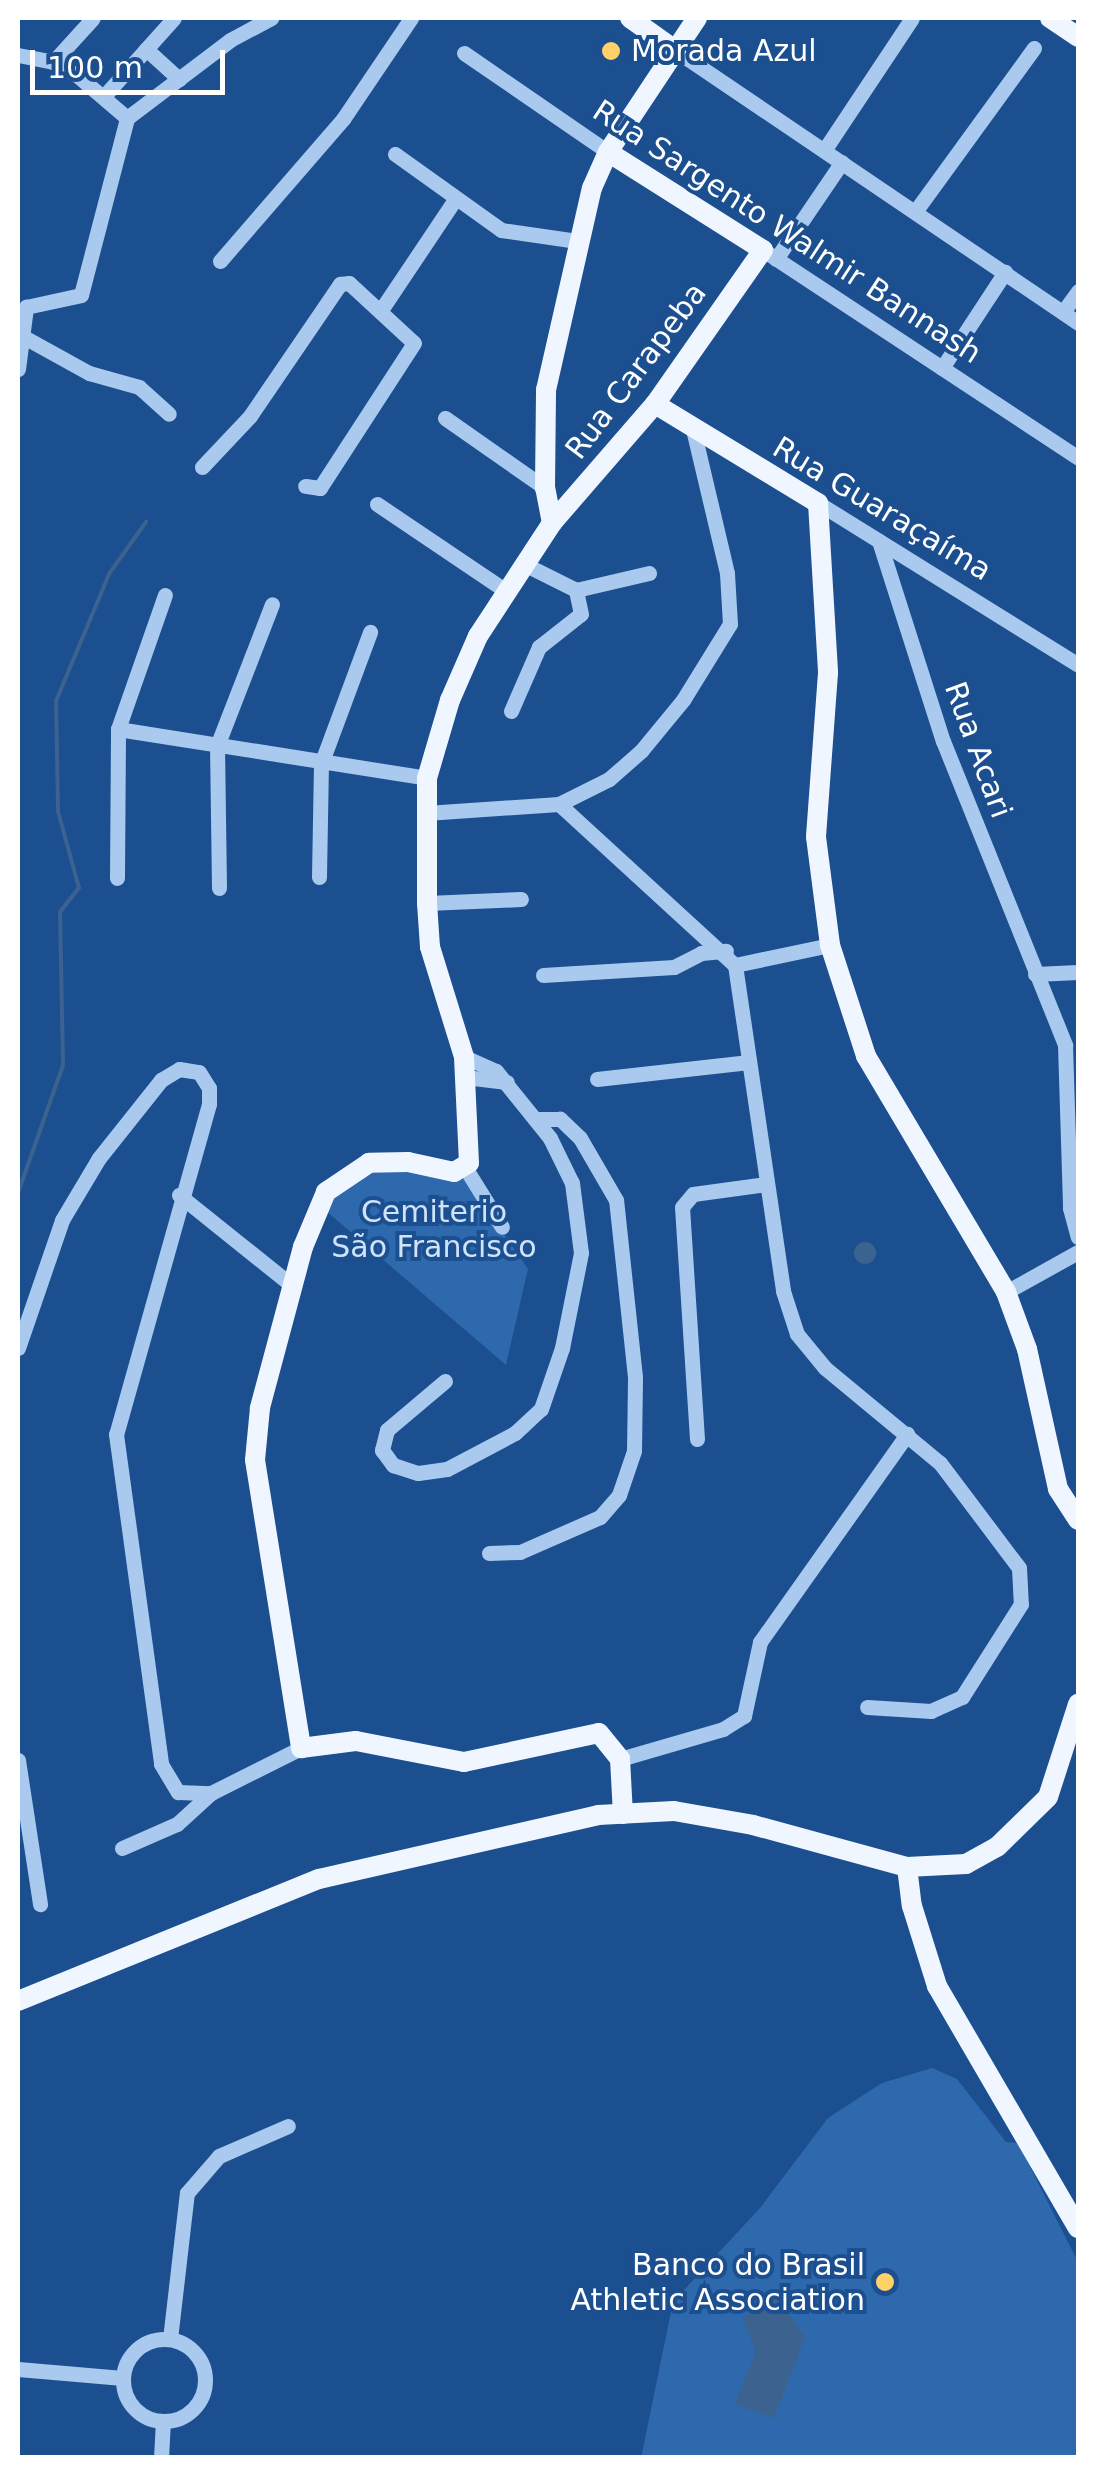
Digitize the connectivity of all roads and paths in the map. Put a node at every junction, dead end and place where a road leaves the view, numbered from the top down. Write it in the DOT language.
graph roads {
  1 [pos="94,18"];
  2 [pos="174,18"];
  3 [pos="271,18"];
  4 [pos="411,18"];
  5 [pos="630,18"];
  6 [pos="697,18"];
  7 [pos="912,18"];
  8 [pos="1050,18"];
  9 [pos="1078,36"];
  10 [pos="1034,48"];
  11 [pos="146,49"];
  12 [pos="675,50"];
  13 [pos="464,53"];
  14 [pos="18,55"];
  15 [pos="53,62"];
  16 [pos="178,79"];
  17 [pos="105,95"];
  18 [pos="126,118"];
  19 [pos="824,149"];
  20 [pos="608,152"];
  21 [pos="395,154"];
  22 [pos="842,162"];
  23 [pos="454,201"];
  24 [pos="917,209"];
  25 [pos="578,242"];
  26 [pos="770,255"];
  27 [pos="220,261"];
  28 [pos="1005,272"];
  29 [pos="1078,291"];
  30 [pos="22,303"];
  31 [pos="383,307"];
  32 [pos="1063,312"];
  33 [pos="1078,323"];
  34 [pos="22,336"];
  35 [pos="942,368"];
  36 [pos="18,369"];
  37 [pos="656,404"];
  38 [pos="169,414"];
  39 [pos="446,418"];
  40 [pos="693,429"];
  41 [pos="1078,458"];
  42 [pos="202,467"];
  43 [pos="305,486"];
  44 [pos="544,488"];
  45 [pos="818,503"];
  46 [pos="377,504"];
  47 [pos="552,523"];
  48 [pos="879,542"];
  49 [pos="526,566"];
  50 [pos="649,573"];
  51 [pos="576,590"];
  52 [pos="506,591"];
  53 [pos="164,595"];
  54 [pos="272,604"];
  55 [pos="370,632"];
  56 [pos="1078,665"];
  57 [pos="510,711"];
  58 [pos="118,730"];
  59 [pos="217,746"];
  60 [pos="321,764"];
  61 [pos="427,778"];
  62 [pos="559,804"];
  63 [pos="426,813"];
  64 [pos="318,877"];
  65 [pos="117,878"];
  66 [pos="219,888"];
  67 [pos="520,900"];
  68 [pos="428,903"];
  69 [pos="830,945"];
  70 [pos="730,958"];
  71 [pos="1035,974"];
  72 [pos="1078,974"];
  73 [pos="543,975"];
  74 [pos="749,1062"];
  75 [pos="464,1067"];
  76 [pos="597,1079"];
  77 [pos="537,1119"];
  78 [pos="466,1169"];
  79 [pos="766,1184"];
  80 [pos="180,1195"];
  81 [pos="502,1227"];
  82 [pos="1078,1237"];
  83 [pos="1078,1252"];
  84 [pos="294,1287"];
  85 [pos="1006,1292"];
  86 [pos="18,1348"];
  87 [pos="445,1381"];
  88 [pos="907,1434"];
  89 [pos="697,1438"];
  90 [pos="1078,1520"];
  91 [pos="489,1553"];
  92 [pos="1078,1704"];
  93 [pos="867,1706"];
  94 [pos="301,1748"];
  95 [pos="620,1759"];
  96 [pos="18,1760"];
  97 [pos="211,1793"];
  98 [pos="623,1803"];
  99 [pos="122,1848"];
  100 [pos="908,1866"];
  101 [pos="40,1904"];
  102 [pos="18,2001"];
  103 [pos="288,2126"];
  104 [pos="1078,2228"];
  105 [pos="170,2339"];
  106 [pos="18,2369"];
  107 [pos="123,2378"];
  108 [pos="163,2421"];
  109 [pos="160,2458"];
  1 -- 15 [label="street"];
  2 -- 11 [label="street"];
  3 -- 16 [label="street"];
  4 -- 27 [label="street"];
  5 -- 12 [label="main road"];
  6 -- 12 [label="main road"];
  7 -- 19 [label="street"];
  8 -- 9 [label="main road"];
  10 -- 24 [label="street"];
  11 -- 16 [label="street"];
  11 -- 17 [label="street"];
  12 -- 19 [label="street"];
  12 -- 20 [label="main road"];
  13 -- 20 [label="street, Rua Sargento Walmir Bannash"];
  14 -- 15 [label="street"];
  15 -- 17 [label="street"];
  16 -- 18 [label="street"];
  17 -- 18 [label="street"];
  18 -- 30 [label="street"];
  19 -- 22 [label="street"];
  20 -- 25 [label="main road"];
  20 -- 26 [label="main road, Rua Sargento Walmir Bannash"];
  21 -- 23 [label="street"];
  22 -- 24 [label="street"];
  22 -- 26 [label="street, Rua Carapeba"];
  23 -- 25 [label="street"];
  23 -- 31 [label="street"];
  24 -- 28 [label="street"];
  25 -- 44 [label="main road"];
  26 -- 35 [label="street, Rua Sargento Walmir Bannash"];
  26 -- 37 [label="main road, Rua Carapeba"];
  28 -- 32 [label="street"];
  28 -- 35 [label="street"];
  29 -- 32 [label="street"];
  30 -- 34 [label="street"];
  31 -- 42 [label="street"];
  31 -- 43 [label="street"];
  32 -- 33 [label="street"];
  34 -- 36 [label="street"];
  34 -- 38 [label="street"];
  35 -- 41 [label="street, Rua Sargento Walmir Bannash"];
  37 -- 40 [label="main road, Rua Guaraçaíma"];
  37 -- 47 [label="main road, Rua Carapeba"];
  39 -- 44 [label="street"];
  40 -- 45 [label="main road, Rua Guaraçaíma"];
  40 -- 62 [label="street"];
  44 -- 47 [label="main road"];
  45 -- 48 [label="street, Rua Guaraçaíma"];
  45 -- 69 [label="main road"];
  46 -- 52 [label="street"];
  47 -- 49 [label="main road, Rua Carapeba"];
  48 -- 56 [label="street, Rua Guaraçaíma"];
  48 -- 71 [label="street, Rua Acari"];
  49 -- 51 [label="street"];
  49 -- 52 [label="main road, Rua Carapeba"];
  50 -- 51 [label="street"];
  51 -- 57 [label="street"];
  52 -- 61 [label="main road, Rua Carapeba"];
  53 -- 58 [label="street"];
  54 -- 59 [label="street"];
  55 -- 60 [label="street"];
  58 -- 59 [label="street"];
  58 -- 65 [label="street"];
  59 -- 60 [label="street"];
  59 -- 66 [label="street"];
  60 -- 61 [label="street"];
  60 -- 64 [label="street"];
  61 -- 63 [label="main road, Rua Carapeba"];
  62 -- 63 [label="street"];
  62 -- 70 [label="street"];
  63 -- 68 [label="main road, Rua Carapeba"];
  67 -- 68 [label="street"];
  68 -- 75 [label="main road, Rua Carapeba"];
  69 -- 70 [label="street"];
  69 -- 85 [label="main road"];
  70 -- 73 [label="street"];
  70 -- 74 [label="street"];
  71 -- 72 [label="street"];
  71 -- 82 [label="street, Rua Acari"];
  74 -- 76 [label="street"];
  74 -- 79 [label="street"];
  75 -- 77 [label="street"];
  75 -- 78 [label="main road, Rua Carapeba"];
  77 -- 87 [label="street"];
  77 -- 91 [label="street"];
  78 -- 81 [label="street"];
  78 -- 84 [label="main road"];
  79 -- 88 [label="street"];
  79 -- 89 [label="street"];
  80 -- 84 [label="street"];
  80 -- 86 [label="street"];
  80 -- 97 [label="street"];
  83 -- 85 [label="street"];
  84 -- 94 [label="main road"];
  85 -- 90 [label="main road"];
  88 -- 93 [label="street"];
  88 -- 95 [label="street"];
  92 -- 100 [label="main road"];
  94 -- 95 [label="main road"];
  94 -- 97 [label="street"];
  95 -- 98 [label="main road"];
  96 -- 101 [label="street"];
  97 -- 99 [label="street"];
  98 -- 100 [label="main road"];
  98 -- 102 [label="main road"];
  100 -- 104 [label="main road"];
  103 -- 105 [label="street"];
  105 -- 107 [label="street"];
  105 -- 108 [label="street"];
  106 -- 107 [label="street"];
  107 -- 108 [label="street"];
  108 -- 109 [label="street"];
}
